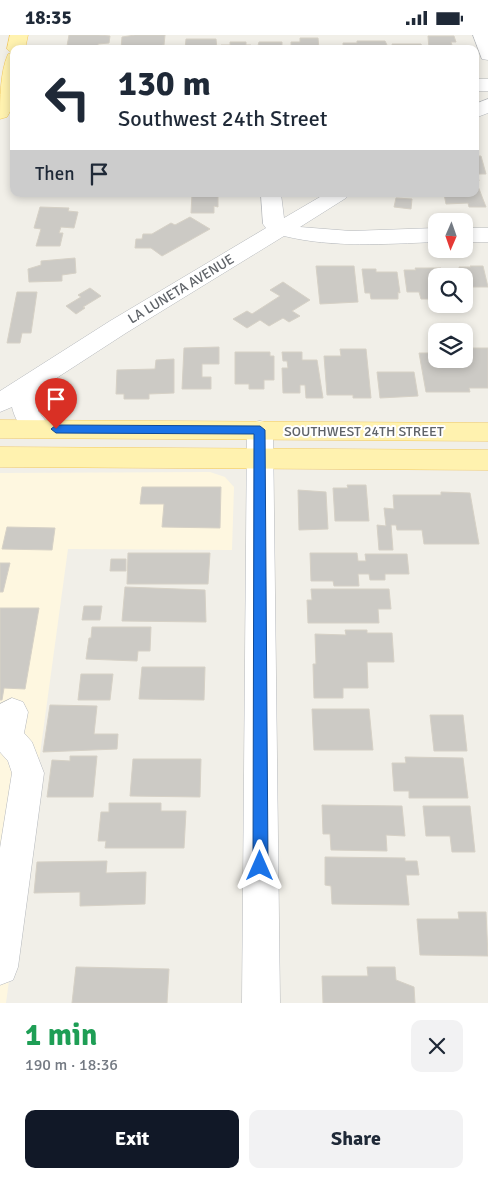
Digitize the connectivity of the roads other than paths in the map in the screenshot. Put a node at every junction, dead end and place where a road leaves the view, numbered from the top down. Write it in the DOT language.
graph roads {
  1 [pos="482,35"];
  2 [pos="488,55"];
  3 [pos="271,197"];
  4 [pos="334,197"];
  5 [pos="280,229"];
  6 [pos="428,235"];
  7 [pos="473,235"];
  8 [pos="488,235"];
  9 [pos="0,388"];
  10 [pos="26,388"];
  11 [pos="0,403"];
  12 [pos="0,429"];
  13 [pos="38,429"];
  14 [pos="488,432"];
  15 [pos="259,444"];
  16 [pos="0,457"];
  17 [pos="488,460"];
  18 [pos="12,713"];
  19 [pos="0,967"];
  20 [pos="261,1003"];
  1 -- 2 [label="street"];
  3 -- 5 [label="street"];
  4 -- 5 [label="street, LA LUNETA AVENUE"];
  5 -- 6 [label="street"];
  5 -- 10 [label="street, LA LUNETA AVENUE"];
  7 -- 8 [label="street"];
  9 -- 10 [label="street"];
  10 -- 11 [label="street, LA LUNETA AVENUE"];
  10 -- 13 [label="street"];
  12 -- 13 [label="main road, SOUTHWEST 24TH STREET"];
  13 -- 15 [label="main road, SOUTHWEST 24TH STREET"];
  14 -- 15 [label="main road, SOUTHWEST 24TH STREET"];
  15 -- 16 [label="main road, SOUTHWEST 24TH STREET"];
  15 -- 17 [label="main road, SOUTHWEST 24TH STREET"];
  15 -- 20 [label="street"];
  18 -- 19 [label="street"];
}
